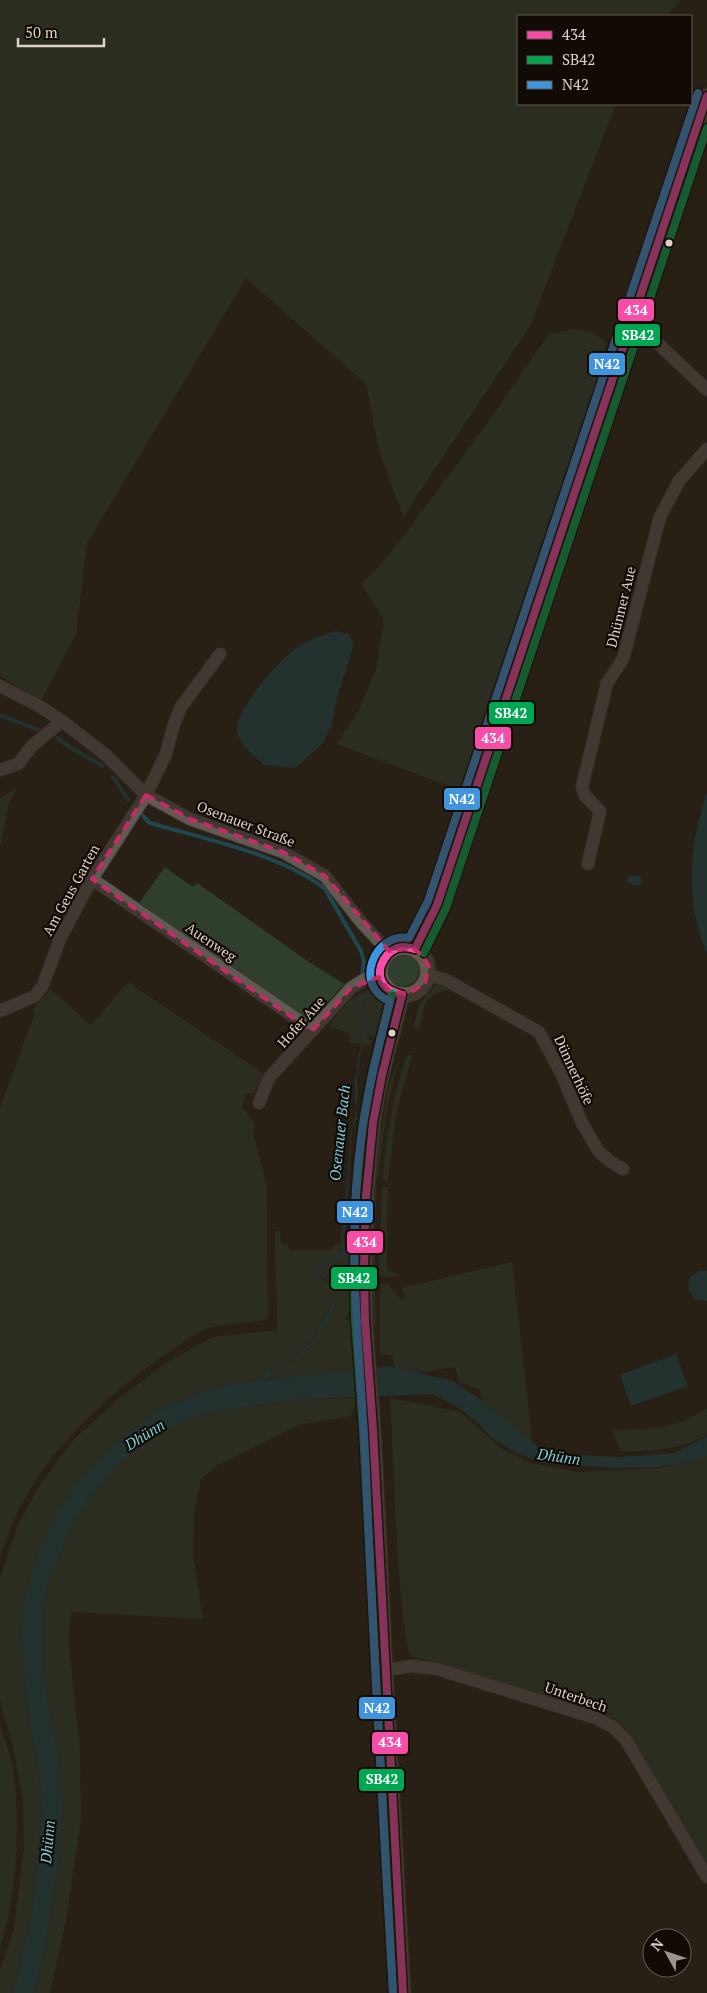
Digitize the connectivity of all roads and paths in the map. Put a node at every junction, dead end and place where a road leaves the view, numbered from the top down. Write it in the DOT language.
graph roads {
  1 [pos="707,96"];
  2 [pos="629,326"];
  3 [pos="707,390"];
  4 [pos="707,448"];
  5 [pos="220,654"];
  6 [pos="0,686"];
  7 [pos="62,721"];
  8 [pos="0,770"];
  9 [pos="146,796"];
  10 [pos="588,864"];
  11 [pos="92,879"];
  12 [pos="415,949"];
  13 [pos="390,952"];
  14 [pos="428,975"];
  15 [pos="380,976"];
  16 [pos="402,996"];
  17 [pos="0,1011"];
  18 [pos="312,1031"];
  19 [pos="259,1103"];
  20 [pos="623,1169"];
  21 [pos="386,1670"];
  22 [pos="707,1877"];
  23 [pos="403,1993"];
  1 -- 2 [label="main road"];
  2 -- 3 [label="street"];
  2 -- 12 [label="main road"];
  4 -- 10 [label="street, Dhünner Aue"];
  5 -- 9 [label="street"];
  6 -- 7 [label="street, Osenauer Straße"];
  7 -- 8 [label="street"];
  7 -- 9 [label="street, Osenauer Straße"];
  9 -- 11 [label="street, Am Geus Garten"];
  9 -- 13 [label="street, Osenauer Straße"];
  11 -- 17 [label="street, Am Geus Garten"];
  11 -- 18 [label="street, Auenweg"];
  12 -- 13 [label="main road"];
  12 -- 14 [label="main road"];
  13 -- 15 [label="main road"];
  14 -- 16 [label="main road"];
  14 -- 20 [label="street, Dünnerhöfe"];
  15 -- 16 [label="main road"];
  15 -- 18 [label="street, Hofer Aue"];
  16 -- 21 [label="main road"];
  18 -- 19 [label="street, Hofer Aue"];
  21 -- 22 [label="street, Unterbech"];
  21 -- 23 [label="main road"];
}
